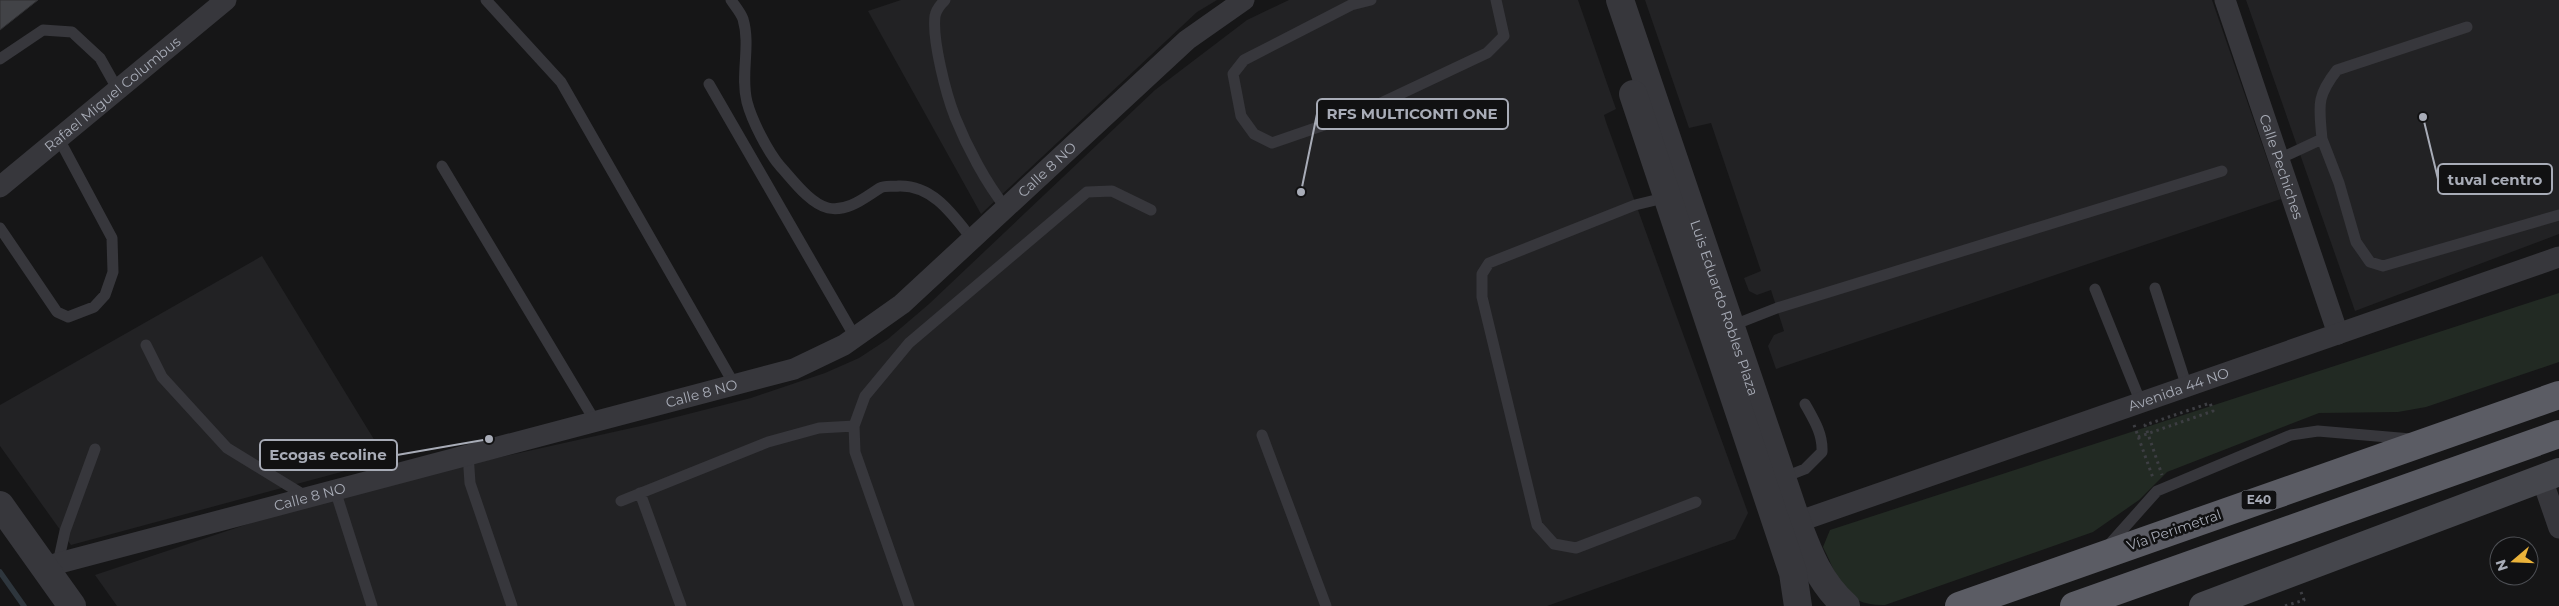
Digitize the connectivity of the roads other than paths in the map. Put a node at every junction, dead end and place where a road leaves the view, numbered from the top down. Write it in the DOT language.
graph roads {
  1 [pos="226,0"];
  2 [pos="486,0"];
  3 [pos="731,0"];
  4 [pos="945,0"];
  5 [pos="1244,0"];
  6 [pos="1371,0"];
  7 [pos="1496,0"];
  8 [pos="1601,0"];
  9 [pos="1620,0"];
  10 [pos="2225,0"];
  11 [pos="1350,2"];
  12 [pos="2467,27"];
  13 [pos="0,59"];
  14 [pos="708,84"];
  15 [pos="118,90"];
  16 [pos="60,139"];
  17 [pos="2322,139"];
  18 [pos="2279,159"];
  19 [pos="442,166"];
  20 [pos="2222,171"];
  21 [pos="0,187"];
  22 [pos="1676,193"];
  23 [pos="1006,208"];
  24 [pos="1151,210"];
  25 [pos="2559,215"];
  26 [pos="0,228"];
  27 [pos="972,240"];
  28 [pos="2559,257"];
  29 [pos="2155,288"];
  30 [pos="2094,289"];
  31 [pos="1731,326"];
  32 [pos="2338,334"];
  33 [pos="855,337"];
  34 [pos="146,345"];
  35 [pos="734,384"];
  36 [pos="2187,387"];
  37 [pos="2559,395"];
  38 [pos="1805,404"];
  39 [pos="2134,405"];
  40 [pos="595,421"];
  41 [pos="854,426"];
  42 [pos="2559,434"];
  43 [pos="1262,435"];
  44 [pos="2428,441"];
  45 [pos="95,449"];
  46 [pos="468,454"];
  47 [pos="2550,475"];
  48 [pos="1782,478"];
  49 [pos="335,490"];
  50 [pos="640,493"];
  51 [pos="307,497"];
  52 [pos="621,501"];
  53 [pos="1696,502"];
  54 [pos="0,505"];
  55 [pos="1797,522"];
  56 [pos="2559,528"];
  57 [pos="2098,557"];
  58 [pos="51,565"];
  59 [pos="72,606"];
  60 [pos="372,606"];
  61 [pos="512,606"];
  62 [pos="681,606"];
  63 [pos="909,606"];
  64 [pos="1326,606"];
  65 [pos="1798,606"];
  66 [pos="1846,606"];
  67 [pos="1959,606"];
  68 [pos="2074,606"];
  69 [pos="2203,606"];
  1 -- 15 [label="street, Rafael Miguel Columbus"];
  2 -- 35 [label="lane"];
  3 -- 27 [label="lane"];
  4 -- 23 [label="lane"];
  5 -- 23 [label="street, Calle 8 NO"];
  6 -- 11 [label="lane"];
  7 -- 11 [label="lane"];
  8 -- 22 [label="street, Luis Eduardo Robles Plaza"];
  9 -- 22 [label="street, Luis Eduardo Robles Plaza"];
  10 -- 18 [label="street, Calle Pechiches"];
  12 -- 17 [label="lane"];
  13 -- 15 [label="lane"];
  14 -- 33 [label="lane"];
  15 -- 16 [label="street, Rafael Miguel Columbus"];
  16 -- 21 [label="street, Rafael Miguel Columbus"];
  16 -- 26 [label="lane"];
  17 -- 18 [label="lane"];
  17 -- 25 [label="lane"];
  18 -- 32 [label="street, Calle Pechiches"];
  19 -- 40 [label="lane"];
  20 -- 31 [label="lane"];
  22 -- 31 [label="street, Luis Eduardo Robles Plaza"];
  22 -- 53 [label="lane"];
  22 -- 65 [label="street, Luis Eduardo Robles Plaza"];
  23 -- 27 [label="street, Calle 8 NO"];
  24 -- 41 [label="lane"];
  27 -- 33 [label="street, Calle 8 NO"];
  28 -- 32 [label="street, Avenida 44 NO"];
  29 -- 36 [label="lane"];
  30 -- 39 [label="lane"];
  31 -- 48 [label="street, Luis Eduardo Robles Plaza"];
  32 -- 36 [label="street, Avenida 44 NO"];
  33 -- 35 [label="street, Calle 8 NO"];
  34 -- 51 [label="lane"];
  35 -- 40 [label="street, Calle 8 NO"];
  36 -- 39 [label="street, Avenida 44 NO"];
  37 -- 44 [label="highway, Vía Perimetral / E40"];
  38 -- 48 [label="lane"];
  39 -- 55 [label="street, Avenida 44 NO"];
  40 -- 46 [label="street, Calle 8 NO"];
  41 -- 50 [label="lane"];
  41 -- 63 [label="lane"];
  42 -- 68 [label="highway"];
  43 -- 64 [label="lane"];
  44 -- 57 [label="highway, Vía Perimetral / E40"];
  44 -- 57 [label="lane"];
  45 -- 58 [label="lane"];
  46 -- 49 [label="street, Calle 8 NO"];
  46 -- 61 [label="lane"];
  47 -- 56 [label="street"];
  47 -- 69 [label="main road"];
  48 -- 55 [label="street, Luis Eduardo Robles Plaza"];
  49 -- 51 [label="street, Calle 8 NO"];
  49 -- 60 [label="lane"];
  50 -- 52 [label="lane"];
  50 -- 62 [label="lane"];
  51 -- 58 [label="street, Calle 8 NO"];
  54 -- 58 [label="street"];
  55 -- 66 [label="street, Luis Eduardo Robles Plaza"];
  57 -- 67 [label="highway, Vía Perimetral / E40"];
  58 -- 59 [label="street"];
}
